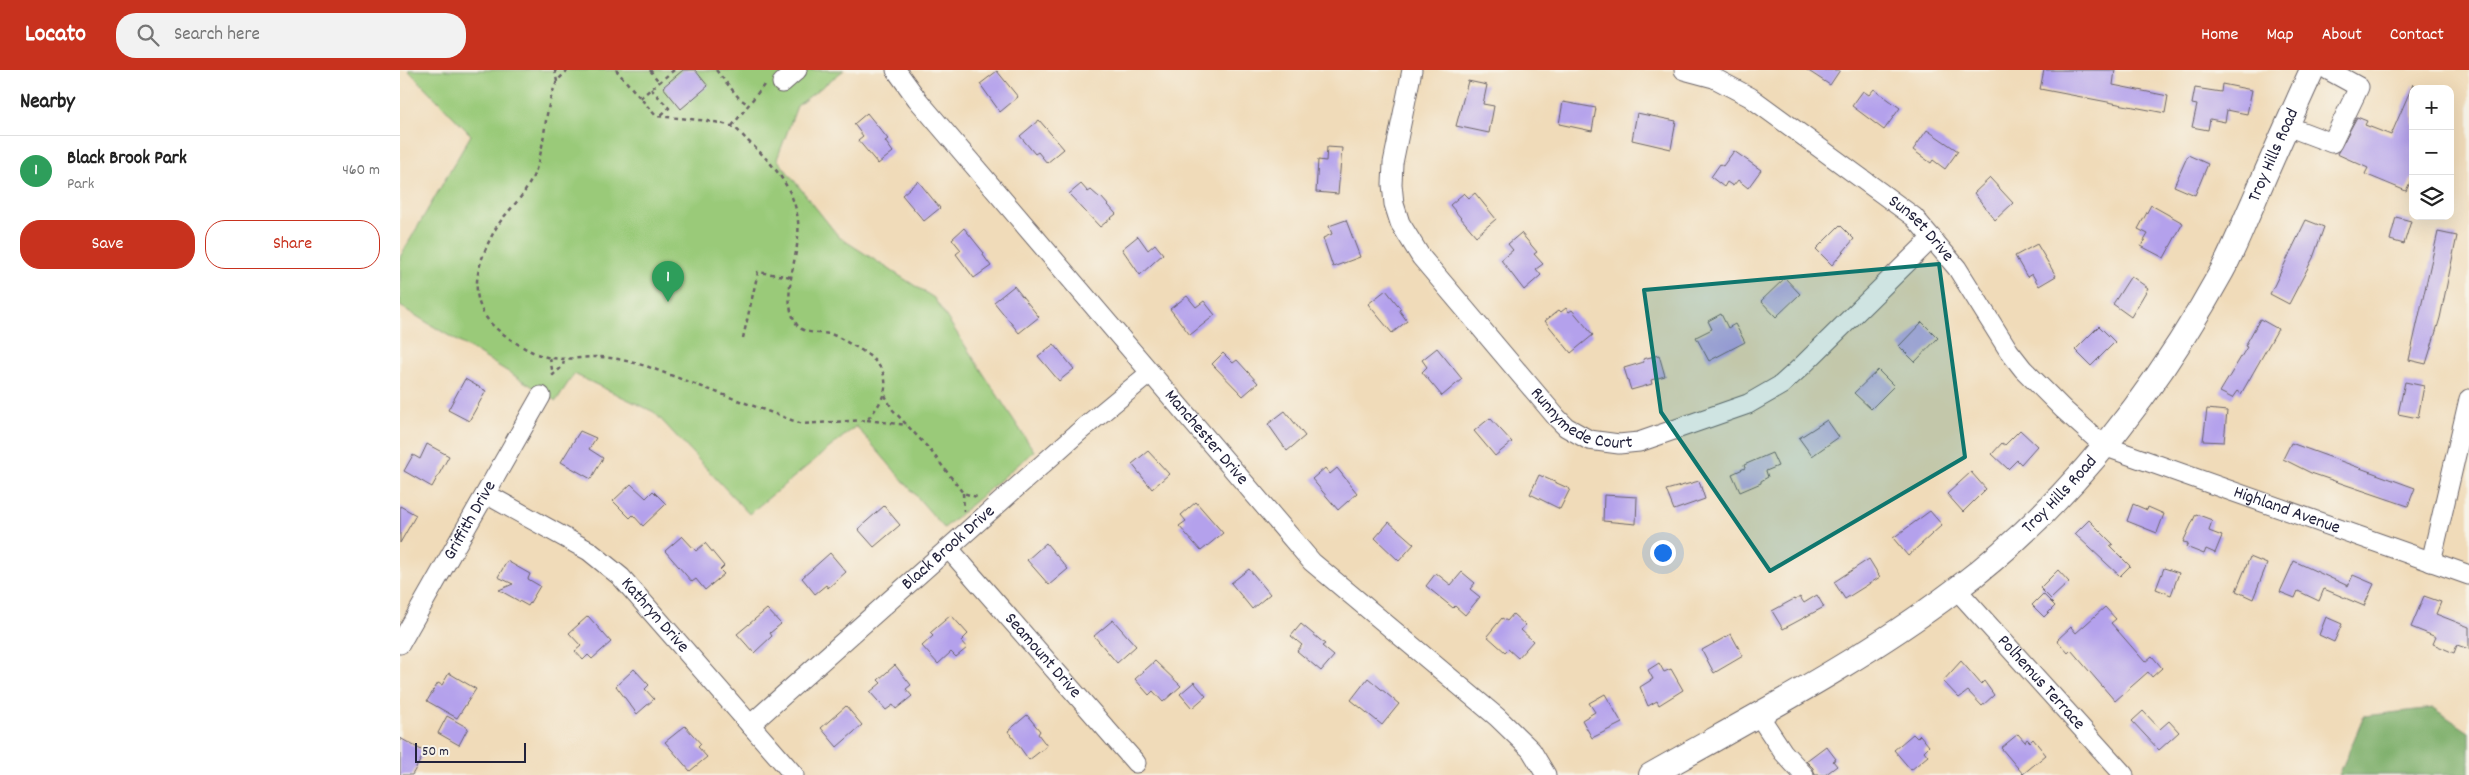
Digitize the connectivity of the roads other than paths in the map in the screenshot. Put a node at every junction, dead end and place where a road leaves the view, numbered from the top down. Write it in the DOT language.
graph roads {
  1 [pos="797,70"];
  2 [pos="1412,70"];
  3 [pos="1684,70"];
  4 [pos="2312,70"];
  5 [pos="2328,70"];
  6 [pos="906,74"];
  7 [pos="773,84"];
  8 [pos="2287,126"];
  9 [pos="1932,238"];
  10 [pos="1150,373"];
  11 [pos="546,389"];
  12 [pos="2469,399"];
  13 [pos="2104,446"];
  14 [pos="486,494"];
  15 [pos="949,549"];
  16 [pos="2431,562"];
  17 [pos="2469,575"];
  18 [pos="1957,590"];
  19 [pos="400,644"];
  20 [pos="1758,714"];
  21 [pos="750,725"];
  22 [pos="1136,763"];
  23 [pos="794,775"];
  24 [pos="1546,775"];
  25 [pos="1651,775"];
  26 [pos="1804,775"];
  27 [pos="2124,775"];
  1 -- 7 [label="street"];
  2 -- 9 [label="street, Runnymede Court"];
  3 -- 9 [label="street, Sunset Drive"];
  4 -- 8 [label="main road, Troy Hills Road"];
  5 -- 8 [label="street"];
  6 -- 10 [label="street, Manchester Drive"];
  8 -- 13 [label="main road, Troy Hills Road"];
  9 -- 13 [label="street, Sunset Drive"];
  10 -- 15 [label="street, Black Brook Drive"];
  10 -- 24 [label="street, Manchester Drive"];
  11 -- 14 [label="street, Griffith Drive"];
  12 -- 16 [label="street"];
  13 -- 16 [label="street, Highland Avenue"];
  13 -- 18 [label="main road, Troy Hills Road"];
  14 -- 19 [label="street, Griffith Drive"];
  14 -- 21 [label="street, Kathryn Drive"];
  15 -- 21 [label="street, Black Brook Drive"];
  15 -- 22 [label="street, Seamount Drive"];
  16 -- 17 [label="street, Highland Avenue"];
  18 -- 20 [label="main road, Troy Hills Road"];
  18 -- 27 [label="street, Polhemus Terrace"];
  20 -- 25 [label="main road, Troy Hills Road"];
  20 -- 26 [label="street"];
  21 -- 23 [label="street, Kathryn Drive"];
}
